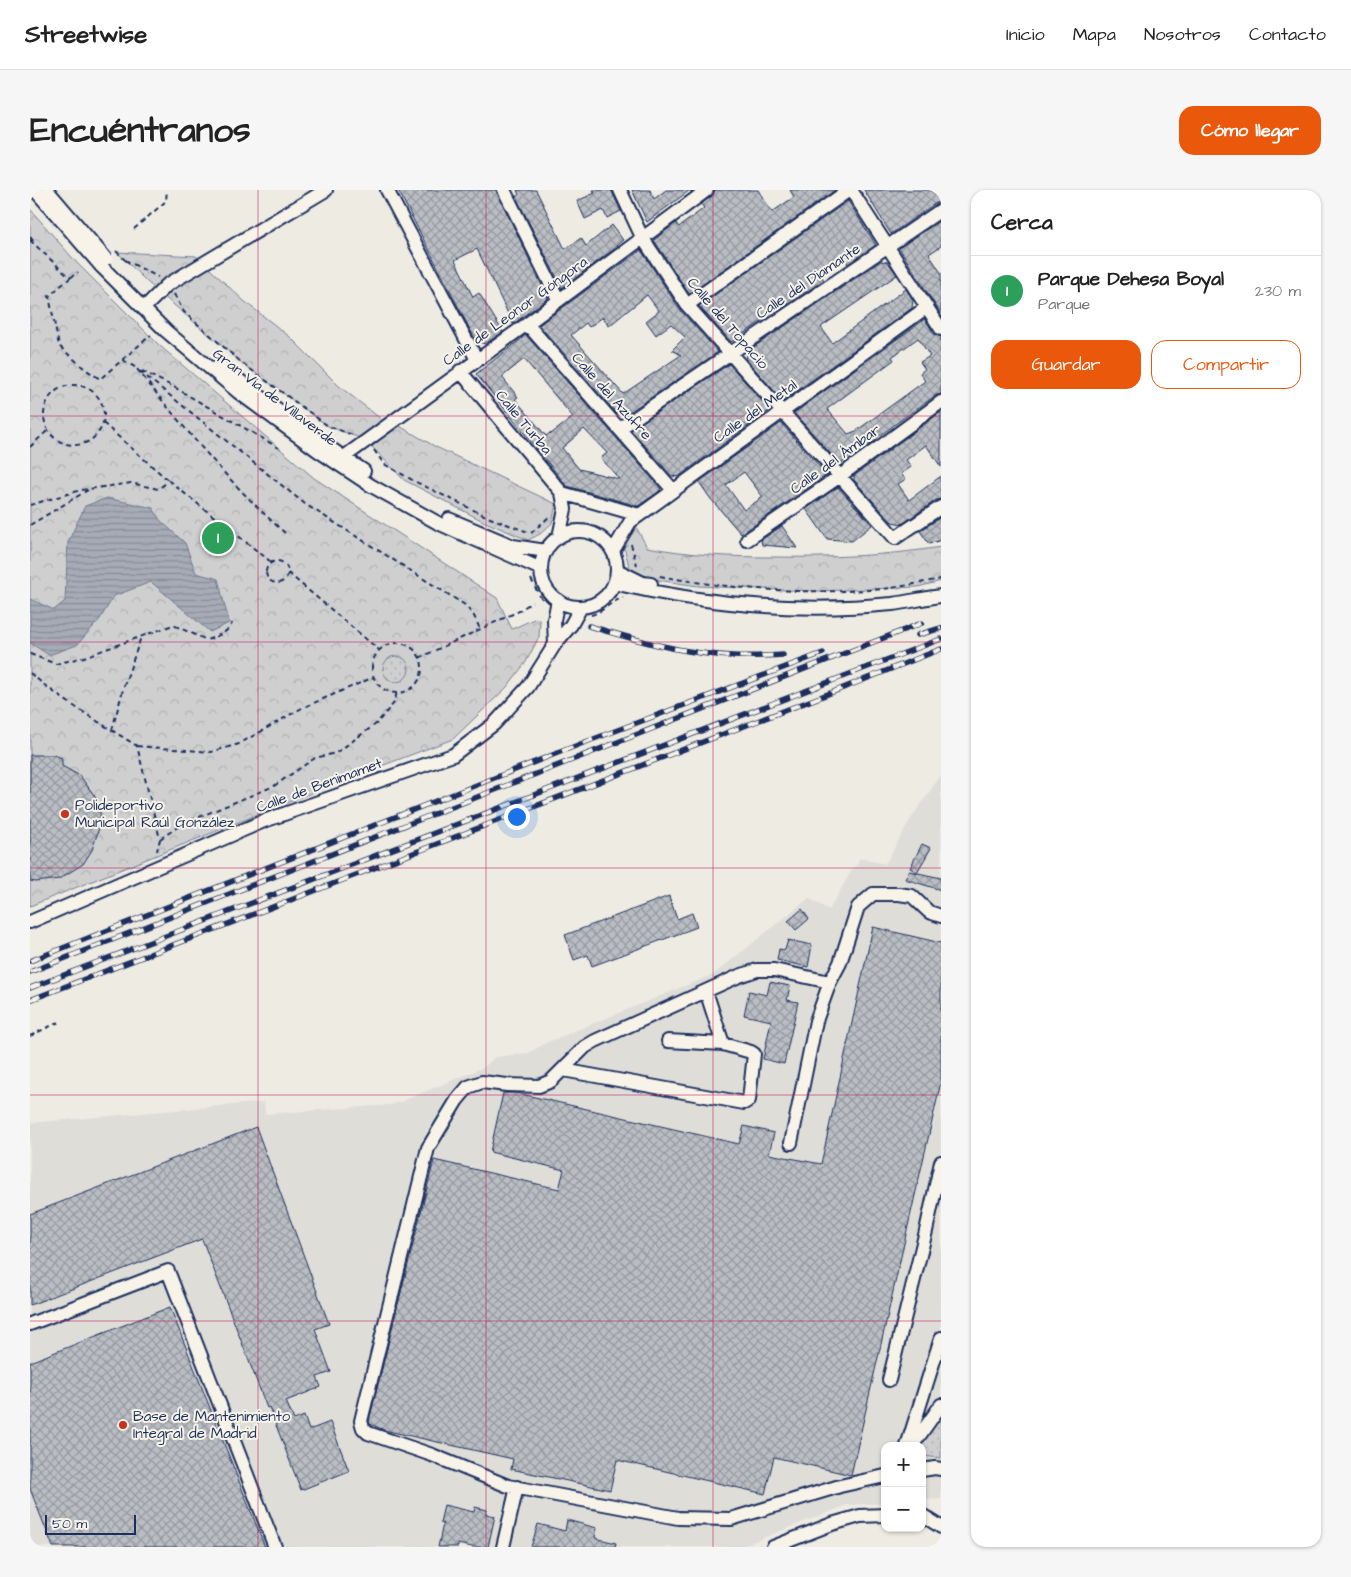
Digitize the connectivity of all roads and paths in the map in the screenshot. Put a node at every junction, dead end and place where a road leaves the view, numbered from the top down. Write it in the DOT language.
graph roads {
  1 [pos="35,190"];
  2 [pos="47,190"];
  3 [pos="167,190"];
  4 [pos="326,190"];
  5 [pos="387,190"];
  6 [pos="504,190"];
  7 [pos="620,190"];
  8 [pos="706,190"];
  9 [pos="850,190"];
  10 [pos="941,210"];
  11 [pos="134,229"];
  12 [pos="642,237"];
  13 [pos="30,238"];
  14 [pos="888,246"];
  15 [pos="125,260"];
  16 [pos="105,264"];
  17 [pos="78,272"];
  18 [pos="70,278"];
  19 [pos="162,279"];
  20 [pos="173,292"];
  21 [pos="558,299"];
  22 [pos="148,304"];
  23 [pos="687,305"];
  24 [pos="927,307"];
  25 [pos="526,324"];
  26 [pos="941,329"];
  27 [pos="151,335"];
  28 [pos="731,352"];
  29 [pos="123,360"];
  30 [pos="477,360"];
  31 [pos="137,369"];
  32 [pos="460,371"];
  33 [pos="941,402"];
  34 [pos="783,412"];
  35 [pos="103,423"];
  36 [pos="620,429"];
  37 [pos="48,430"];
  38 [pos="357,437"];
  39 [pos="30,447"];
  40 [pos="279,448"];
  41 [pos="372,448"];
  42 [pos="344,457"];
  43 [pos="840,476"];
  44 [pos="169,481"];
  45 [pos="90,489"];
  46 [pos="673,490"];
  47 [pos="562,493"];
  48 [pos="30,505"];
  49 [pos="941,507"];
  50 [pos="554,513"];
  51 [pos="639,515"];
  52 [pos="30,525"];
  53 [pos="626,526"];
  54 [pos="285,533"];
  55 [pos="559,537"];
  56 [pos="747,540"];
  57 [pos="546,551"];
  58 [pos="613,551"];
  59 [pos="271,562"];
  60 [pos="541,568"];
  61 [pos="640,569"];
  62 [pos="288,573"];
  63 [pos="652,575"];
  64 [pos="616,577"];
  65 [pos="941,579"];
  66 [pos="941,590"];
  67 [pos="941,596"];
  68 [pos="627,599"];
  69 [pos="558,600"];
  70 [pos="532,602"];
  71 [pos="584,612"];
  72 [pos="232,623"];
  73 [pos="480,629"];
  74 [pos="142,637"];
  75 [pos="555,644"];
  76 [pos="379,650"];
  77 [pos="30,654"];
  78 [pos="419,658"];
  79 [pos="30,673"];
  80 [pos="374,677"];
  81 [pos="397,692"];
  82 [pos="112,730"];
  83 [pos="137,746"];
  84 [pos="160,839"];
  85 [pos="157,851"];
  86 [pos="941,916"];
  87 [pos="30,922"];
  88 [pos="830,982"];
  89 [pos="706,991"];
  90 [pos="59,1022"];
  91 [pos="30,1036"];
  92 [pos="668,1041"];
  93 [pos="723,1044"];
  94 [pos="563,1070"];
  95 [pos="791,1143"];
  96 [pos="941,1162"];
  97 [pos="30,1324"];
  98 [pos="941,1338"];
  99 [pos="889,1380"];
  100 [pos="941,1405"];
  101 [pos="909,1442"];
  102 [pos="915,1442"];
  103 [pos="926,1469"];
  104 [pos="941,1470"];
  105 [pos="881,1477"];
  106 [pos="517,1487"];
  107 [pos="881,1515"];
  108 [pos="926,1518"];
  109 [pos="941,1527"];
  110 [pos="275,1547"];
  111 [pos="503,1547"];
  112 [pos="773,1547"];
  1 -- 16 [label="street, Gran Vía de Villaverde, bridge"];
  2 -- 16 [label="street, Gran Vía de Villaverde, bridge"];
  3 -- 11 [label="path"];
  4 -- 22 [label="street"];
  5 -- 30 [label="street"];
  6 -- 21 [label="street"];
  7 -- 12 [label="street, Calle del Topacio"];
  8 -- 12 [label="street, Calle de Leonor Góngora"];
  9 -- 14 [label="street"];
  9 -- 23 [label="street"];
  10 -- 14 [label="street, Calle del Diamante"];
  12 -- 21 [label="street, Calle de Leonor Góngora"];
  12 -- 23 [label="street, Calle del Topacio"];
  13 -- 18 [label="path"];
  14 -- 24 [label="street"];
  14 -- 28 [label="street, Calle del Diamante"];
  15 -- 19 [label="path"];
  16 -- 22 [label="street, Gran Vía de Villaverde"];
  16 -- 60 [label="street, Gran Vía de Villaverde"];
  17 -- 18 [label="path"];
  18 -- 29 [label="path"];
  20 -- 38 [label="path"];
  21 -- 25 [label="street, Calle de Leonor Góngora"];
  22 -- 42 [label="street, Gran Vía de Villaverde"];
  23 -- 28 [label="street, Calle del Topacio"];
  24 -- 26 [label="street"];
  24 -- 34 [label="street, Calle del Metal"];
  25 -- 30 [label="street, Calle de Leonor Góngora"];
  25 -- 36 [label="street, Calle del Azufre"];
  27 -- 29 [label="path"];
  28 -- 34 [label="street, Calle del Topacio"];
  28 -- 36 [label="street, Calle del Diamante"];
  29 -- 31 [label="path"];
  30 -- 32 [label="street, Calle de Leonor Góngora"];
  31 -- 40 [label="path"];
  31 -- 54 [label="path"];
  31 -- 73 [label="path"];
  32 -- 42 [label="street, Calle de Leonor Góngora"];
  32 -- 47 [label="street, Calle Turba"];
  33 -- 43 [label="street, Calle del Ámbar"];
  34 -- 43 [label="street, Calle del Topacio"];
  34 -- 46 [label="street, Calle del Metal"];
  35 -- 37 [label="path"];
  35 -- 37 [label="path"];
  35 -- 44 [label="path"];
  36 -- 46 [label="street, Calle del Azufre"];
  37 -- 39 [label="path"];
  41 -- 50 [label="path"];
  42 -- 57 [label="street, Gran Vía de Villaverde"];
  43 -- 49 [label="street, Calle del Topacio"];
  43 -- 56 [label="street, Calle del Ámbar"];
  44 -- 45 [label="path"];
  44 -- 59 [label="path"];
  45 -- 48 [label="path"];
  45 -- 52 [label="path"];
  46 -- 51 [label="street, Calle del Metal"];
  47 -- 51 [label="street"];
  47 -- 55 [label="street"];
  51 -- 53 [label="street, Calle del Metal"];
  53 -- 58 [label="street, Calle del Metal"];
  53 -- 61 [label="path"];
  55 -- 57 [label="street"];
  55 -- 58 [label="street"];
  57 -- 60 [label="street"];
  58 -- 64 [label="street"];
  59 -- 62 [label="path"];
  59 -- 62 [label="path"];
  60 -- 69 [label="street"];
  62 -- 76 [label="path"];
  63 -- 65 [label="path"];
  64 -- 66 [label="street"];
  64 -- 67 [label="street"];
  64 -- 71 [label="street"];
  68 -- 71 [label="path"];
  69 -- 71 [label="street"];
  69 -- 75 [label="street"];
  70 -- 73 [label="path"];
  71 -- 75 [label="street, Calle de Benimamet"];
  72 -- 74 [label="path"];
  73 -- 78 [label="path"];
  74 -- 77 [label="path"];
  74 -- 82 [label="path"];
  75 -- 87 [label="street, Calle de Benimamet"];
  76 -- 78 [label="path"];
  76 -- 80 [label="path"];
  78 -- 81 [label="path"];
  79 -- 82 [label="path"];
  80 -- 81 [label="path"];
  80 -- 83 [label="path"];
  81 -- 84 [label="path"];
  82 -- 83 [label="path"];
  83 -- 84 [label="path"];
  84 -- 85 [label="path"];
  86 -- 88 [label="street"];
  88 -- 89 [label="street"];
  88 -- 95 [label="street"];
  89 -- 93 [label="street"];
  89 -- 94 [label="street"];
  90 -- 91 [label="path"];
  92 -- 93 [label="street"];
  93 -- 94 [label="street"];
  94 -- 106 [label="street"];
  96 -- 99 [label="street"];
  97 -- 110 [label="street"];
  98 -- 101 [label="street"];
  100 -- 102 [label="street"];
  103 -- 104 [label="street"];
  105 -- 106 [label="street"];
  106 -- 111 [label="street"];
  107 -- 112 [label="street"];
  108 -- 109 [label="street"];
}
